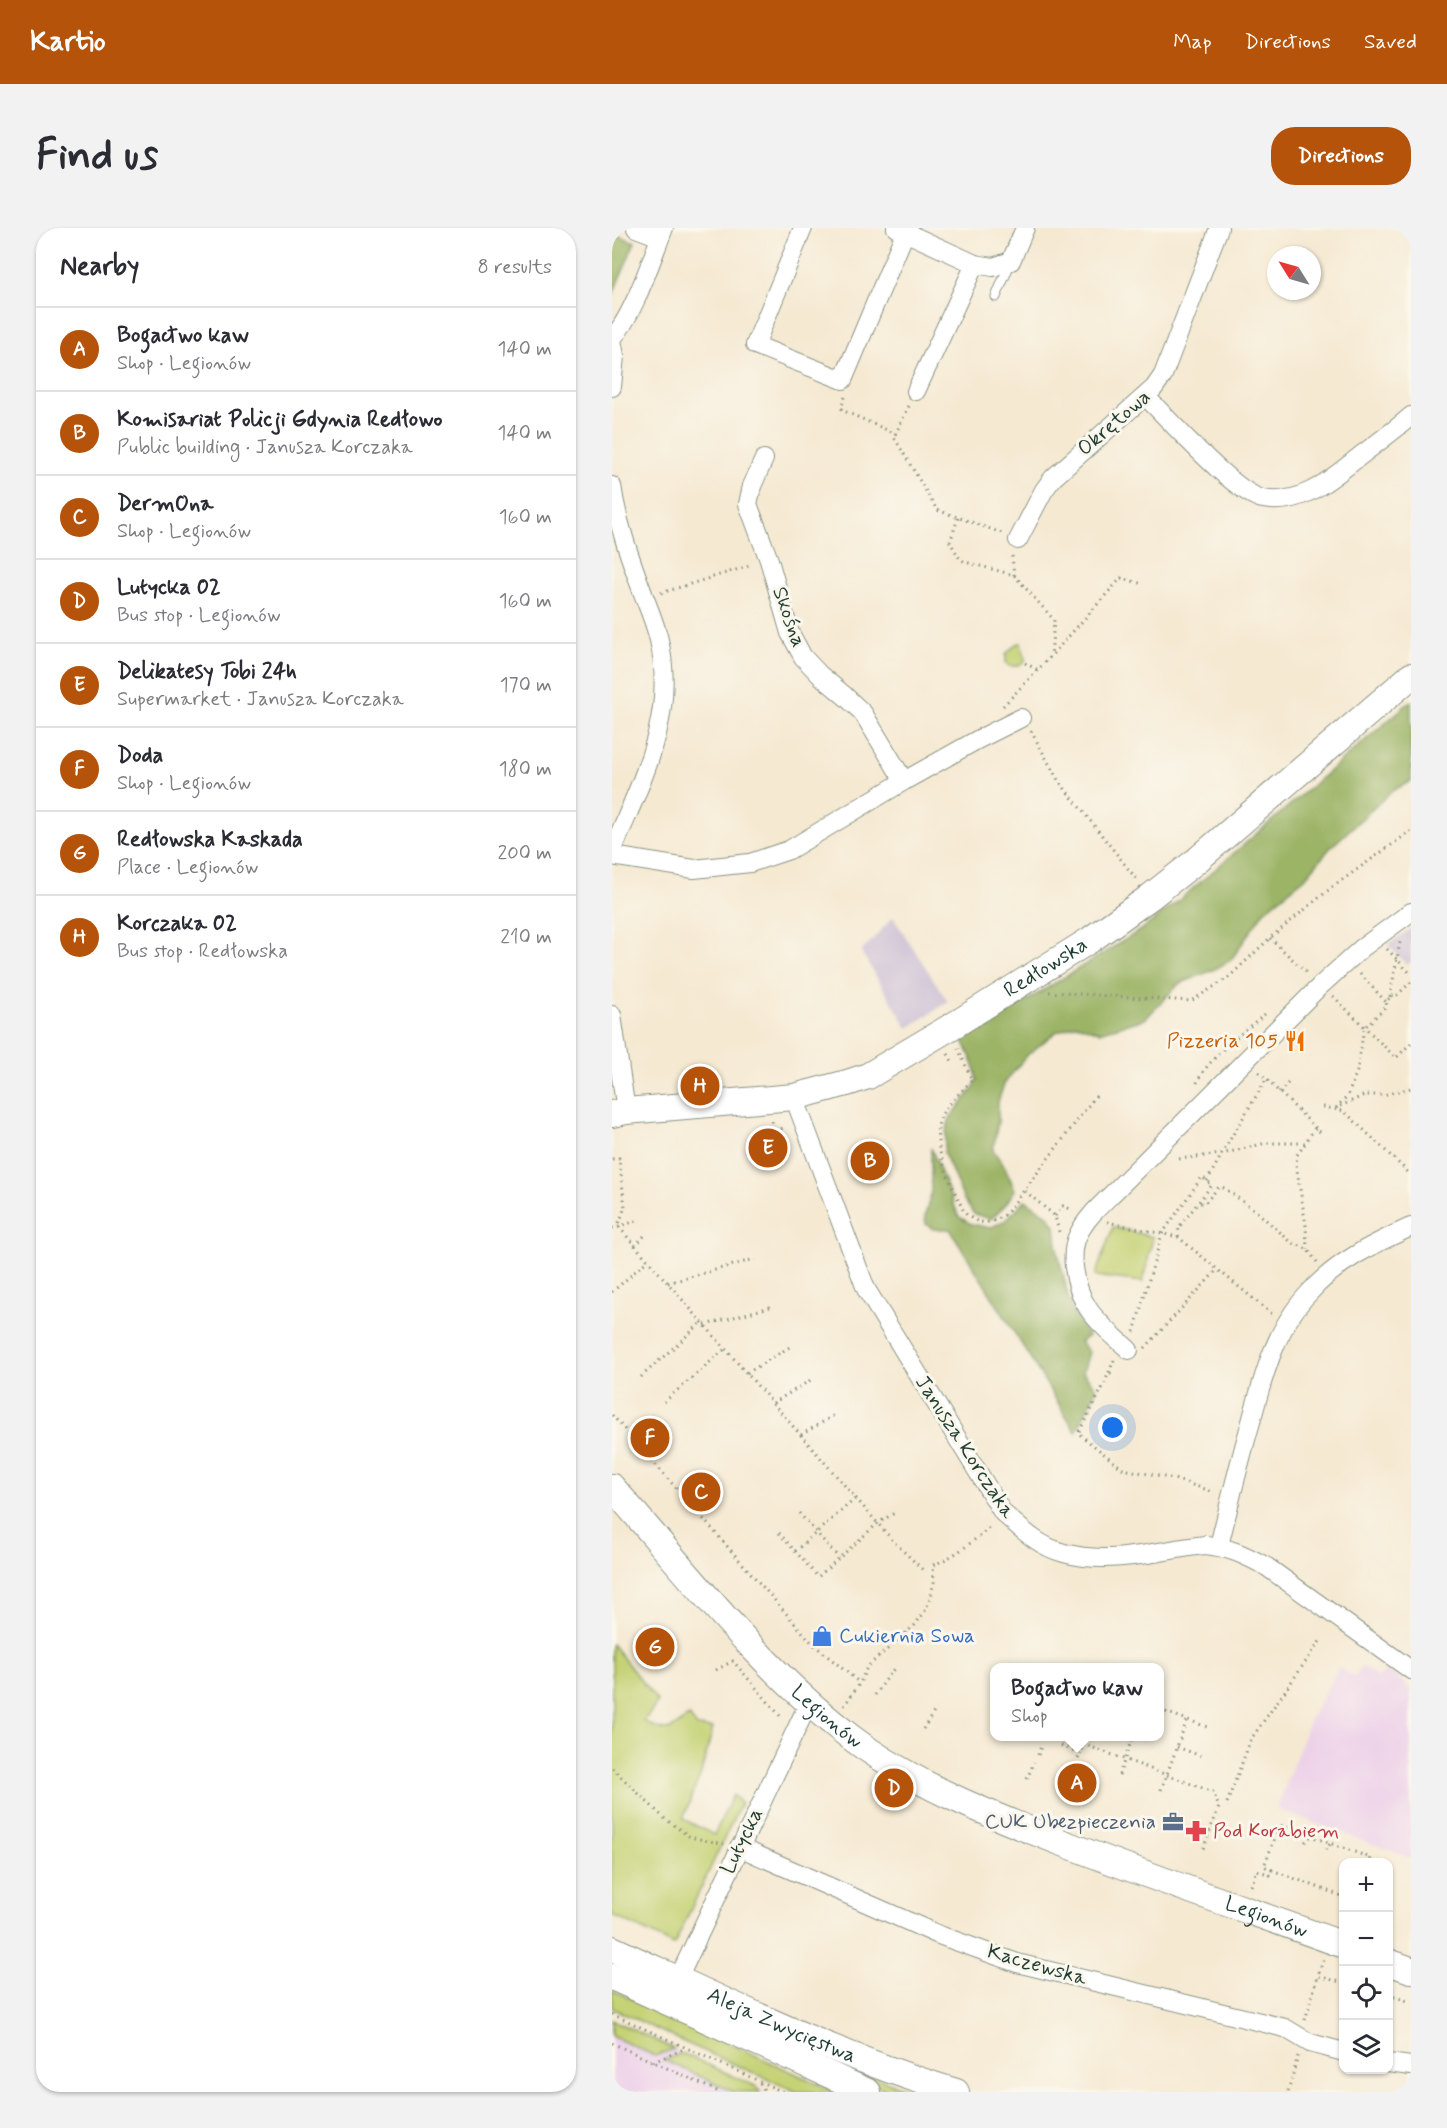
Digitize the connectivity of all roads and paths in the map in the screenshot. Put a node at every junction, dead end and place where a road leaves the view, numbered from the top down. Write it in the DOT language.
graph roads {
  1 [pos="636,228"];
  2 [pos="803,228"];
  3 [pos="1025,228"];
  4 [pos="1219,228"];
  5 [pos="903,229"];
  6 [pos="662,232"];
  7 [pos="1011,261"];
  8 [pos="975,264"];
  9 [pos="996,297"];
  10 [pos="612,339"];
  11 [pos="843,380"];
  12 [pos="612,387"];
  13 [pos="916,391"];
  14 [pos="1146,397"];
  15 [pos="1411,416"];
  16 [pos="896,434"];
  17 [pos="764,459"];
  18 [pos="612,486"];
  19 [pos="958,518"];
  20 [pos="1013,543"];
  21 [pos="750,566"];
  22 [pos="1014,575"];
  23 [pos="1143,584"];
  24 [pos="654,595"];
  25 [pos="1051,656"];
  26 [pos="1025,663"];
  27 [pos="1038,670"];
  28 [pos="1411,676"];
  29 [pos="999,711"];
  30 [pos="1021,718"];
  31 [pos="904,781"];
  32 [pos="1411,831"];
  33 [pos="612,854"];
  34 [pos="1150,897"];
  35 [pos="1411,912"];
  36 [pos="1270,938"];
  37 [pos="1382,943"];
  38 [pos="1398,960"];
  39 [pos="1357,972"];
  40 [pos="1411,974"];
  41 [pos="1411,982"];
  42 [pos="1320,986"];
  43 [pos="1010,990"];
  44 [pos="1389,998"];
  45 [pos="1386,1002"];
  46 [pos="1265,1014"];
  47 [pos="612,1015"];
  48 [pos="1364,1028"];
  49 [pos="954,1040"];
  50 [pos="1411,1044"];
  51 [pos="1247,1060"];
  52 [pos="1202,1072"];
  53 [pos="1266,1080"];
  54 [pos="1288,1083"];
  55 [pos="1411,1088"];
  56 [pos="1098,1093"];
  57 [pos="1279,1093"];
  58 [pos="794,1097"];
  59 [pos="1323,1107"];
  60 [pos="1336,1108"];
  61 [pos="619,1112"];
  62 [pos="791,1127"];
  63 [pos="1315,1128"];
  64 [pos="772,1130"];
  65 [pos="1320,1132"];
  66 [pos="1305,1143"];
  67 [pos="1222,1154"];
  68 [pos="612,1159"];
  69 [pos="1179,1159"];
  70 [pos="1411,1175"];
  71 [pos="1207,1181"];
  72 [pos="1200,1203"];
  73 [pos="1063,1206"];
  74 [pos="1055,1216"];
  75 [pos="637,1221"];
  76 [pos="1105,1222"];
  77 [pos="618,1226"];
  78 [pos="1411,1227"];
  79 [pos="612,1228"];
  80 [pos="647,1233"];
  81 [pos="1162,1234"];
  82 [pos="1178,1237"];
  83 [pos="635,1246"];
  84 [pos="1307,1249"];
  85 [pos="755,1259"];
  86 [pos="648,1260"];
  87 [pos="1218,1269"];
  88 [pos="1328,1275"];
  89 [pos="668,1283"];
  90 [pos="612,1292"];
  91 [pos="770,1307"];
  92 [pos="1272,1313"];
  93 [pos="703,1323"];
  94 [pos="793,1345"];
  95 [pos="725,1348"];
  96 [pos="1129,1350"];
  97 [pos="747,1373"];
  98 [pos="1116,1373"];
  99 [pos="641,1377"];
  100 [pos="814,1378"];
  101 [pos="664,1402"];
  102 [pos="773,1403"];
  103 [pos="836,1414"];
  104 [pos="612,1415"];
  105 [pos="801,1435"];
  106 [pos="612,1487"];
  107 [pos="1219,1493"];
  108 [pos="856,1498"];
  109 [pos="896,1512"];
  110 [pos="799,1513"];
  111 [pos="878,1523"];
  112 [pos="993,1525"];
  113 [pos="779,1533"];
  114 [pos="816,1533"];
  115 [pos="1219,1546"];
  116 [pos="795,1551"];
  117 [pos="839,1558"];
  118 [pos="923,1570"];
  119 [pos="1321,1640"];
  120 [pos="1410,1666"];
  121 [pos="896,1667"];
  122 [pos="716,1670"];
  123 [pos="860,1683"];
  124 [pos="874,1695"];
  125 [pos="811,1705"];
  126 [pos="1164,1711"];
  127 [pos="839,1712"];
  128 [pos="934,1712"];
  129 [pos="1187,1720"];
  130 [pos="784,1721"];
  131 [pos="1210,1728"];
  132 [pos="923,1729"];
  133 [pos="1084,1741"];
  134 [pos="1131,1741"];
  135 [pos="1083,1744"];
  136 [pos="1041,1746"];
  137 [pos="1061,1746"];
  138 [pos="1177,1747"];
  139 [pos="1081,1753"];
  140 [pos="1038,1755"];
  141 [pos="1201,1756"];
  142 [pos="1078,1759"];
  143 [pos="1124,1759"];
  144 [pos="1034,1762"];
  145 [pos="612,1768"];
  146 [pos="1119,1774"];
  147 [pos="1167,1775"];
  148 [pos="1027,1779"];
  149 [pos="1161,1790"];
  150 [pos="1227,1803"];
  151 [pos="1311,1836"];
  152 [pos="1305,1842"];
  153 [pos="1331,1843"];
  154 [pos="739,1847"];
  155 [pos="1203,1849"];
  156 [pos="1325,1850"];
  157 [pos="1371,1858"];
  158 [pos="1272,1870"];
  159 [pos="1251,1886"];
  160 [pos="1339,1895"];
  161 [pos="612,1949"];
  162 [pos="1334,1950"];
  163 [pos="1393,1963"];
  164 [pos="1411,1970"];
  165 [pos="612,1977"];
  166 [pos="678,1979"];
  167 [pos="1339,1982"];
  168 [pos="1393,1996"];
  169 [pos="1411,2002"];
  170 [pos="612,2014"];
  171 [pos="612,2043"];
  172 [pos="685,2049"];
  173 [pos="1339,2051"];
  174 [pos="652,2061"];
  175 [pos="1393,2064"];
  176 [pos="1411,2066"];
  177 [pos="759,2082"];
  178 [pos="719,2092"];
  179 [pos="765,2092"];
  180 [pos="783,2092"];
  181 [pos="868,2092"];
  182 [pos="956,2092"];
  1 -- 6 [label="street"];
  2 -- 11 [label="street"];
  3 -- 7 [label="street"];
  4 -- 14 [label="street, Okrętowa"];
  5 -- 8 [label="street"];
  5 -- 11 [label="street"];
  6 -- 10 [label="street"];
  7 -- 8 [label="street"];
  7 -- 9 [label="lane"];
  8 -- 13 [label="street"];
  10 -- 12 [label="street"];
  11 -- 16 [label="path"];
  13 -- 16 [label="path"];
  14 -- 15 [label="street"];
  14 -- 20 [label="street, Okrętowa"];
  16 -- 19 [label="path"];
  17 -- 31 [label="street, Skośna"];
  18 -- 33 [label="street"];
  19 -- 20 [label="path"];
  19 -- 22 [label="path"];
  20 -- 22 [label="path"];
  21 -- 24 [label="path"];
  22 -- 25 [label="path"];
  23 -- 25 [label="path"];
  25 -- 27 [label="path"];
  26 -- 27 [label="path"];
  27 -- 29 [label="path"];
  28 -- 34 [label="street, Redłowska"];
  30 -- 31 [label="street"];
  30 -- 34 [label="path"];
  31 -- 33 [label="street"];
  32 -- 36 [label="path"];
  34 -- 43 [label="street, Redłowska"];
  35 -- 42 [label="street"];
  36 -- 42 [label="path"];
  36 -- 43 [label="path"];
  37 -- 38 [label="path"];
  38 -- 40 [label="path"];
  38 -- 44 [label="path"];
  39 -- 45 [label="path"];
  41 -- 44 [label="path"];
  42 -- 48 [label="path"];
  42 -- 51 [label="street"];
  43 -- 58 [label="street, Redłowska"];
  44 -- 45 [label="path"];
  45 -- 48 [label="path"];
  46 -- 52 [label="path"];
  47 -- 61 [label="street"];
  48 -- 50 [label="path"];
  48 -- 60 [label="path"];
  49 -- 56 [label="path"];
  51 -- 53 [label="path"];
  51 -- 96 [label="street"];
  53 -- 57 [label="path"];
  53 -- 67 [label="path"];
  54 -- 57 [label="path"];
  55 -- 60 [label="path"];
  57 -- 63 [label="path"];
  58 -- 61 [label="street, Redłowska"];
  58 -- 115 [label="street, Janusza Korczaka"];
  59 -- 60 [label="path"];
  60 -- 70 [label="path"];
  62 -- 64 [label="path"];
  63 -- 65 [label="path"];
  63 -- 66 [label="path"];
  66 -- 67 [label="path"];
  66 -- 84 [label="path"];
  67 -- 69 [label="path"];
  67 -- 71 [label="path"];
  68 -- 77 [label="path"];
  71 -- 72 [label="path"];
  71 -- 81 [label="path"];
  72 -- 82 [label="path"];
  72 -- 84 [label="path"];
  73 -- 74 [label="path"];
  75 -- 77 [label="path"];
  76 -- 81 [label="path"];
  77 -- 79 [label="path"];
  77 -- 83 [label="path"];
  78 -- 88 [label="street"];
  80 -- 83 [label="path"];
  81 -- 82 [label="path"];
  81 -- 96 [label="path"];
  82 -- 87 [label="path"];
  83 -- 86 [label="path"];
  84 -- 88 [label="path"];
  85 -- 89 [label="path"];
  86 -- 89 [label="path"];
  86 -- 90 [label="path"];
  87 -- 92 [label="path"];
  87 -- 96 [label="path"];
  88 -- 115 [label="street"];
  89 -- 93 [label="path"];
  91 -- 93 [label="path"];
  93 -- 95 [label="path"];
  93 -- 99 [label="path"];
  94 -- 97 [label="path"];
  95 -- 97 [label="path"];
  95 -- 101 [label="path"];
  97 -- 102 [label="path"];
  98 -- 107 [label="path"];
  100 -- 102 [label="path"];
  102 -- 105 [label="path"];
  103 -- 105 [label="path"];
  104 -- 123 [label="path"];
  105 -- 108 [label="path"];
  106 -- 125 [label="street, Legionów"];
  108 -- 111 [label="path"];
  108 -- 114 [label="path"];
  109 -- 111 [label="path"];
  110 -- 114 [label="path"];
  111 -- 117 [label="path"];
  111 -- 118 [label="path"];
  112 -- 123 [label="path"];
  113 -- 116 [label="path"];
  114 -- 116 [label="path"];
  114 -- 117 [label="path"];
  115 -- 120 [label="street, Janusza Korczaka"];
  116 -- 117 [label="path"];
  119 -- 150 [label="path"];
  121 -- 124 [label="path"];
  122 -- 130 [label="path"];
  123 -- 127 [label="path"];
  125 -- 154 [label="street, Lutycka"];
  125 -- 162 [label="street, Legionów"];
  126 -- 129 [label="path"];
  128 -- 132 [label="path"];
  129 -- 131 [label="path"];
  129 -- 138 [label="path"];
  133 -- 135 [label="path"];
  134 -- 143 [label="path"];
  135 -- 139 [label="path"];
  135 -- 143 [label="path"];
  136 -- 140 [label="path"];
  137 -- 139 [label="path"];
  138 -- 141 [label="path"];
  138 -- 147 [label="path"];
  139 -- 142 [label="path"];
  143 -- 146 [label="path"];
  143 -- 147 [label="path"];
  144 -- 148 [label="path"];
  145 -- 154 [label="path"];
  147 -- 149 [label="path"];
  147 -- 155 [label="path"];
  151 -- 152 [label="path"];
  151 -- 153 [label="path"];
  151 -- 158 [label="path"];
  153 -- 156 [label="path"];
  153 -- 157 [label="path"];
  154 -- 166 [label="street, Lutycka"];
  154 -- 173 [label="street, Kaczewska"];
  158 -- 159 [label="path"];
  158 -- 160 [label="path"];
  161 -- 166 [label="street, Aleja Zwycięstwa"];
  162 -- 167 [label="path"];
  163 -- 164 [label="street"];
  165 -- 181 [label="street, Aleja Zwycięstwa"];
  166 -- 182 [label="street, Aleja Zwycięstwa"];
  168 -- 169 [label="path"];
  170 -- 172 [label="path"];
  171 -- 174 [label="path"];
  172 -- 174 [label="path"];
  172 -- 177 [label="path"];
  174 -- 178 [label="path"];
  175 -- 176 [label="street"];
  177 -- 179 [label="path"];
  177 -- 180 [label="path"];
}
